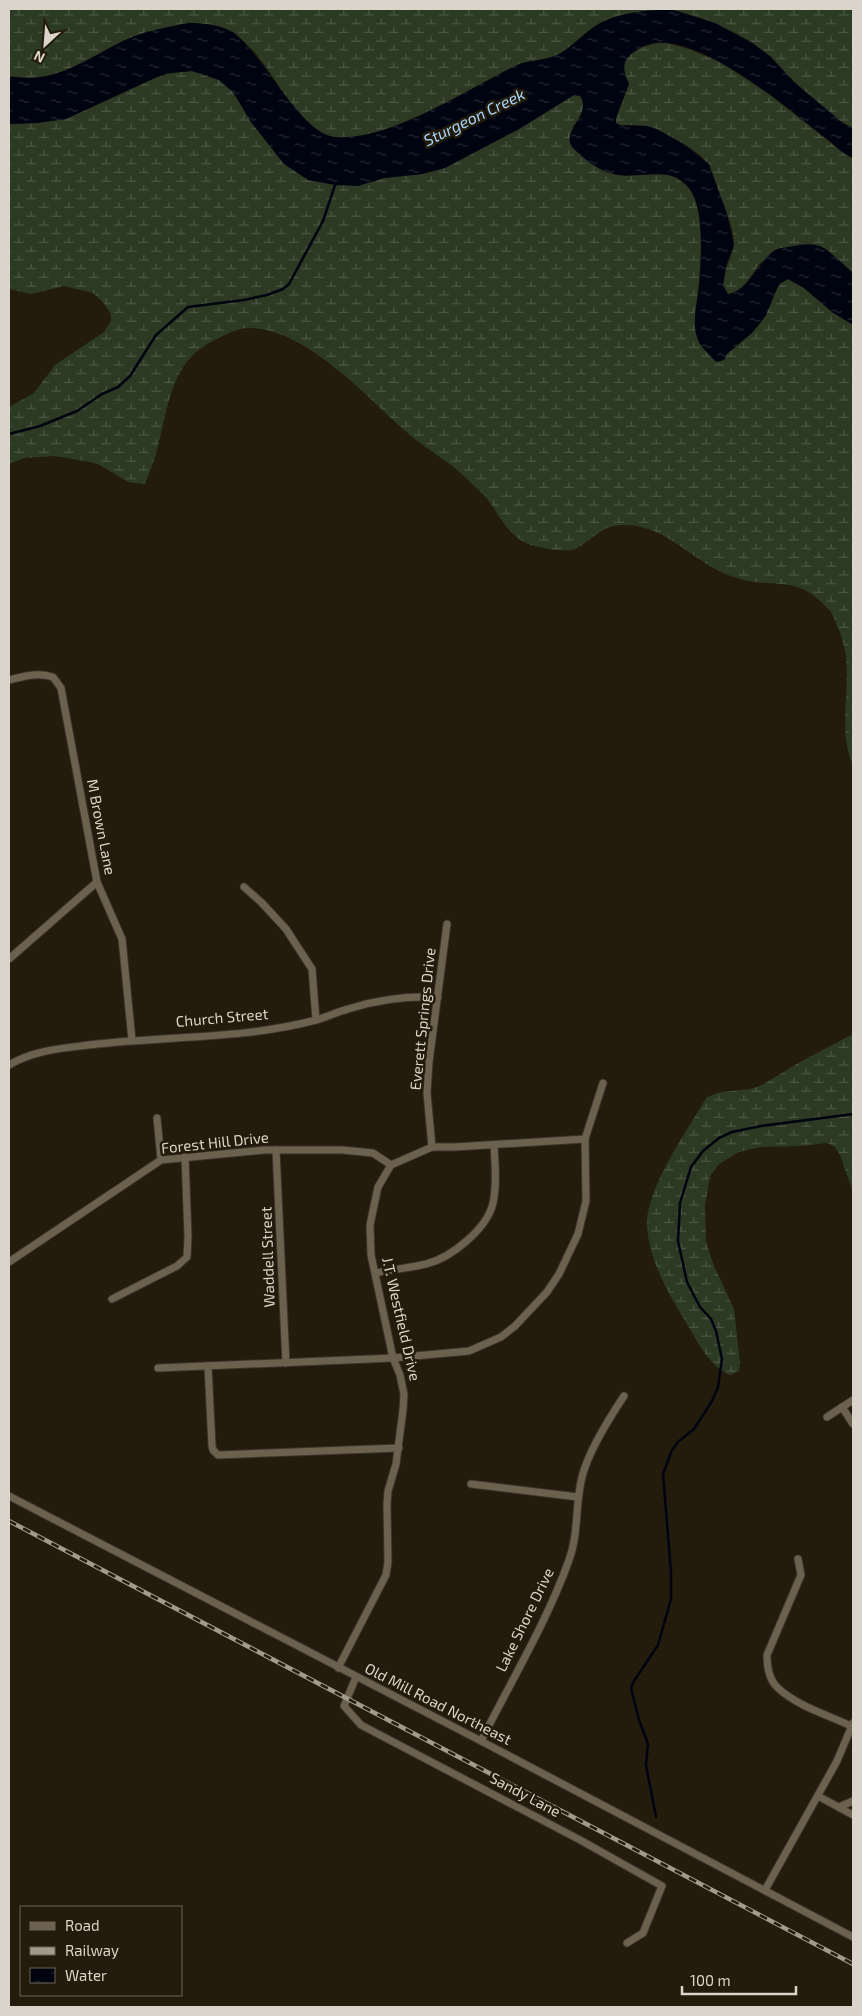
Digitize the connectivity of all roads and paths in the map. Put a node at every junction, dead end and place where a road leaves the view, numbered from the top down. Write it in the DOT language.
graph roads {
  1 [pos="9,680"];
  2 [pos="97,882"];
  3 [pos="244,887"];
  4 [pos="447,924"];
  5 [pos="9,958"];
  6 [pos="438,998"];
  7 [pos="316,1020"];
  8 [pos="132,1040"];
  9 [pos="9,1065"];
  10 [pos="603,1083"];
  11 [pos="157,1118"];
  12 [pos="585,1139"];
  13 [pos="494,1145"];
  14 [pos="432,1147"];
  15 [pos="276,1150"];
  16 [pos="185,1157"];
  17 [pos="161,1160"];
  18 [pos="391,1165"];
  19 [pos="9,1262"];
  20 [pos="376,1272"];
  21 [pos="112,1299"];
  22 [pos="393,1358"];
  23 [pos="286,1362"];
  24 [pos="208,1366"];
  25 [pos="158,1368"];
  26 [pos="624,1396"];
  27 [pos="853,1400"];
  28 [pos="842,1407"];
  29 [pos="827,1417"];
  30 [pos="853,1424"];
  31 [pos="399,1448"];
  32 [pos="471,1484"];
  33 [pos="9,1496"];
  34 [pos="578,1497"];
  35 [pos="798,1559"];
  36 [pos="338,1668"];
  37 [pos="356,1677"];
  38 [pos="852,1724"];
  39 [pos="481,1740"];
  40 [pos="818,1796"];
  41 [pos="853,1801"];
  42 [pos="839,1807"];
  43 [pos="853,1815"];
  44 [pos="765,1890"];
  45 [pos="853,1937"];
  46 [pos="627,1943"];
  1 -- 2 [label="street, M Brown Lane"];
  2 -- 5 [label="street"];
  2 -- 8 [label="street, M Brown Lane"];
  3 -- 7 [label="street"];
  4 -- 6 [label="street, Everett Springs Drive"];
  6 -- 7 [label="street, Church Street"];
  6 -- 14 [label="street, Everett Springs Drive"];
  7 -- 8 [label="street, Church Street"];
  8 -- 9 [label="street, Church Street"];
  10 -- 12 [label="street"];
  11 -- 17 [label="street"];
  12 -- 13 [label="street"];
  12 -- 22 [label="street"];
  13 -- 14 [label="street"];
  13 -- 20 [label="street"];
  14 -- 18 [label="street"];
  15 -- 16 [label="street, Forest Hill Drive"];
  15 -- 18 [label="street, Forest Hill Drive"];
  15 -- 23 [label="street, Waddell Street"];
  16 -- 17 [label="street, Forest Hill Drive"];
  16 -- 21 [label="street"];
  17 -- 19 [label="street, Forest Hill Drive"];
  18 -- 20 [label="street, J.T. Westfield Drive"];
  20 -- 22 [label="street, J.T. Westfield Drive"];
  22 -- 23 [label="street"];
  22 -- 31 [label="street, J.T. Westfield Drive"];
  23 -- 24 [label="street"];
  24 -- 25 [label="street"];
  24 -- 31 [label="street"];
  26 -- 34 [label="street, Lake Shore Drive"];
  27 -- 28 [label="street"];
  28 -- 29 [label="street"];
  28 -- 30 [label="street"];
  31 -- 36 [label="street, J.T. Westfield Drive"];
  32 -- 34 [label="street"];
  33 -- 36 [label="street, Old Mill Road Northeast"];
  34 -- 39 [label="street, Lake Shore Drive"];
  35 -- 38 [label="street"];
  36 -- 37 [label="street, Old Mill Road Northeast"];
  37 -- 39 [label="street, Old Mill Road Northeast"];
  37 -- 46 [label="street, Sandy Lane"];
  38 -- 40 [label="street"];
  39 -- 44 [label="street, Old Mill Road Northeast"];
  40 -- 42 [label="street"];
  40 -- 44 [label="street"];
  41 -- 42 [label="street"];
  42 -- 43 [label="street"];
  44 -- 45 [label="street, Old Mill Road Northeast"];
}
